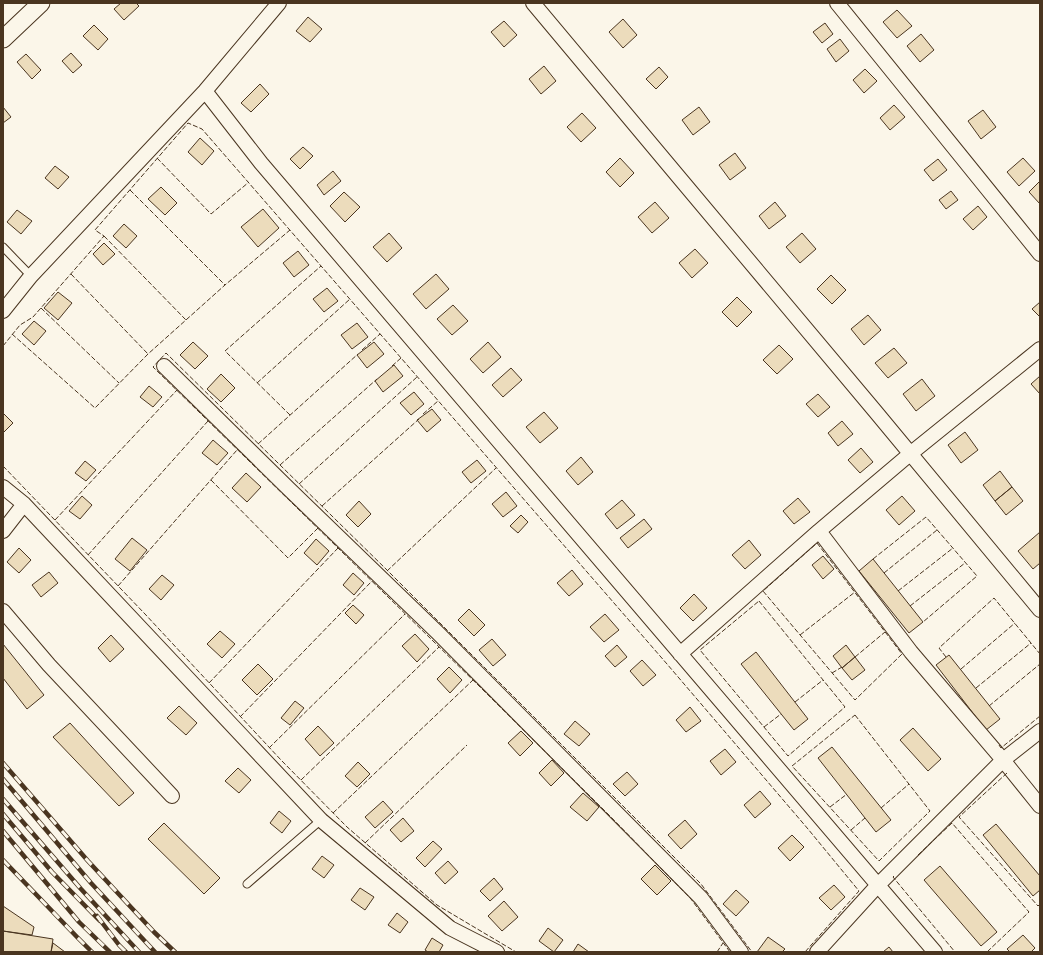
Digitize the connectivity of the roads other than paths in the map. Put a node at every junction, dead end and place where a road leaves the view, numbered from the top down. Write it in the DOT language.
graph roads {
  1 [pos="41,3"];
  2 [pos="279,3"];
  3 [pos="534,3"];
  4 [pos="837,3"];
  5 [pos="3,38"];
  6 [pos="205,91"];
  7 [pos="3,247"];
  8 [pos="1040,254"];
  9 [pos="31,276"];
  10 [pos="3,311"];
  11 [pos="1040,349"];
  12 [pos="164,366"];
  13 [pos="910,454"];
  14 [pos="3,487"];
  15 [pos="24,504"];
  16 [pos="819,531"];
  17 [pos="3,532"];
  18 [pos="1040,610"];
  19 [pos="3,611"];
  20 [pos="680,654"];
  21 [pos="1040,731"];
  22 [pos="1003,760"];
  23 [pos="172,796"];
  24 [pos="1040,806"];
  25 [pos="321,820"];
  26 [pos="246,884"];
  27 [pos="878,885"];
  28 [pos="497,952"];
  29 [pos="741,952"];
  30 [pos="817,952"];
  31 [pos="934,952"];
  1 -- 5 [label="street"];
  2 -- 6 [label="street"];
  3 -- 13 [label="street"];
  4 -- 8 [label="street"];
  6 -- 9 [label="street"];
  6 -- 20 [label="street"];
  7 -- 9 [label="lane"];
  9 -- 10 [label="street"];
  11 -- 13 [label="street"];
  12 -- 29 [label="street"];
  13 -- 16 [label="street"];
  13 -- 18 [label="street"];
  14 -- 15 [label="street"];
  15 -- 17 [label="street"];
  15 -- 25 [label="street"];
  16 -- 20 [label="street"];
  16 -- 22 [label="street"];
  19 -- 23 [label="street"];
  20 -- 27 [label="street"];
  21 -- 22 [label="street"];
  22 -- 24 [label="street"];
  22 -- 27 [label="street"];
  25 -- 26 [label="lane"];
  25 -- 28 [label="street"];
  27 -- 30 [label="street"];
  27 -- 31 [label="street"];
}
